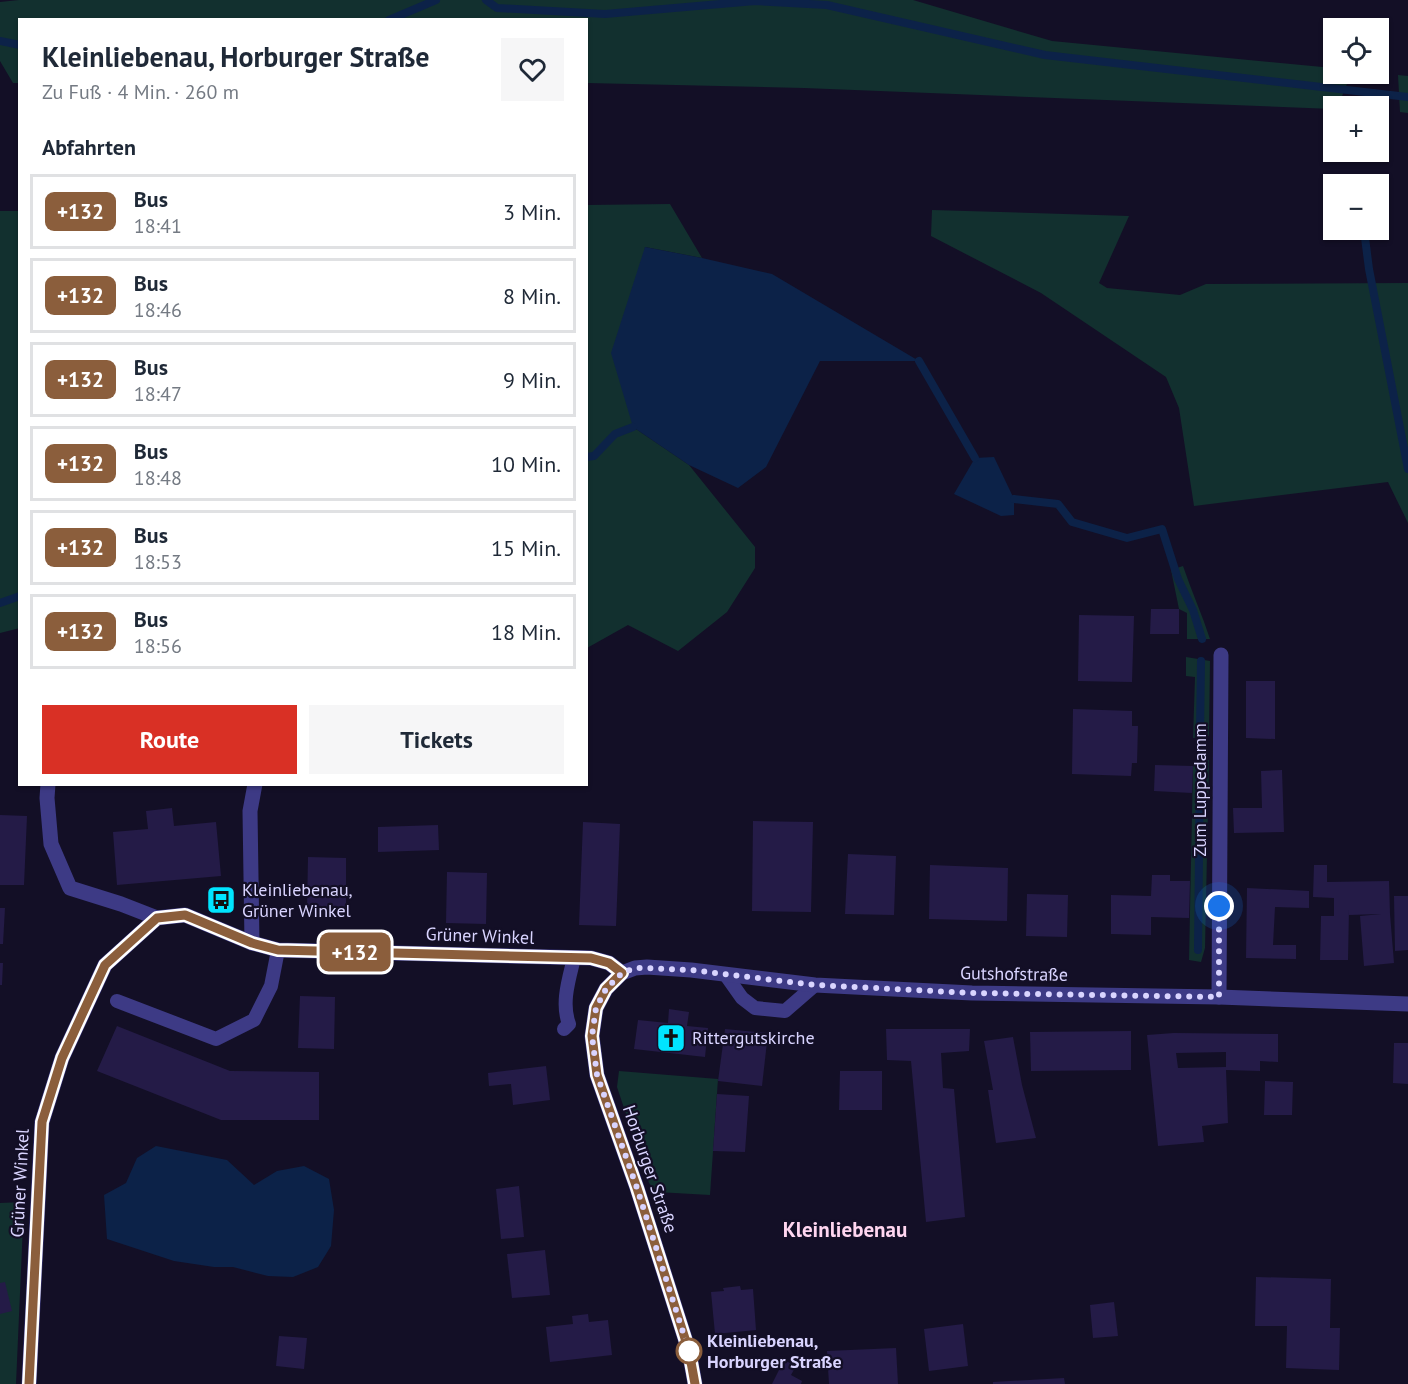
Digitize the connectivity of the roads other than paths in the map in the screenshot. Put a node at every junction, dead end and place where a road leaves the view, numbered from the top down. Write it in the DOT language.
graph roads {
  1 [pos="1221,655"];
  2 [pos="48,786"];
  3 [pos="255,786"];
  4 [pos="157,918"];
  5 [pos="252,943"];
  6 [pos="278,950"];
  7 [pos="574,958"];
  8 [pos="622,973"];
  9 [pos="725,974"];
  10 [pos="815,985"];
  11 [pos="1219,997"];
  12 [pos="117,1001"];
  13 [pos="1408,1004"];
  14 [pos="564,1029"];
  15 [pos="29,1384"];
  16 [pos="695,1384"];
  1 -- 11 [label="street, Zum Luppedamm"];
  2 -- 4 [label="street"];
  3 -- 5 [label="street"];
  4 -- 5 [label="street, Grüner Winkel"];
  4 -- 15 [label="street, Grüner Winkel"];
  5 -- 6 [label="street, Grüner Winkel"];
  6 -- 7 [label="street, Grüner Winkel"];
  6 -- 12 [label="lane"];
  7 -- 8 [label="street, Grüner Winkel"];
  7 -- 14 [label="lane"];
  8 -- 9 [label="street, Gutshofstraße"];
  8 -- 16 [label="street, Horburger Straße"];
  9 -- 10 [label="street, Gutshofstraße"];
  9 -- 10 [label="lane"];
  10 -- 11 [label="street, Gutshofstraße"];
  11 -- 13 [label="street, Gutshofstraße"];
}
